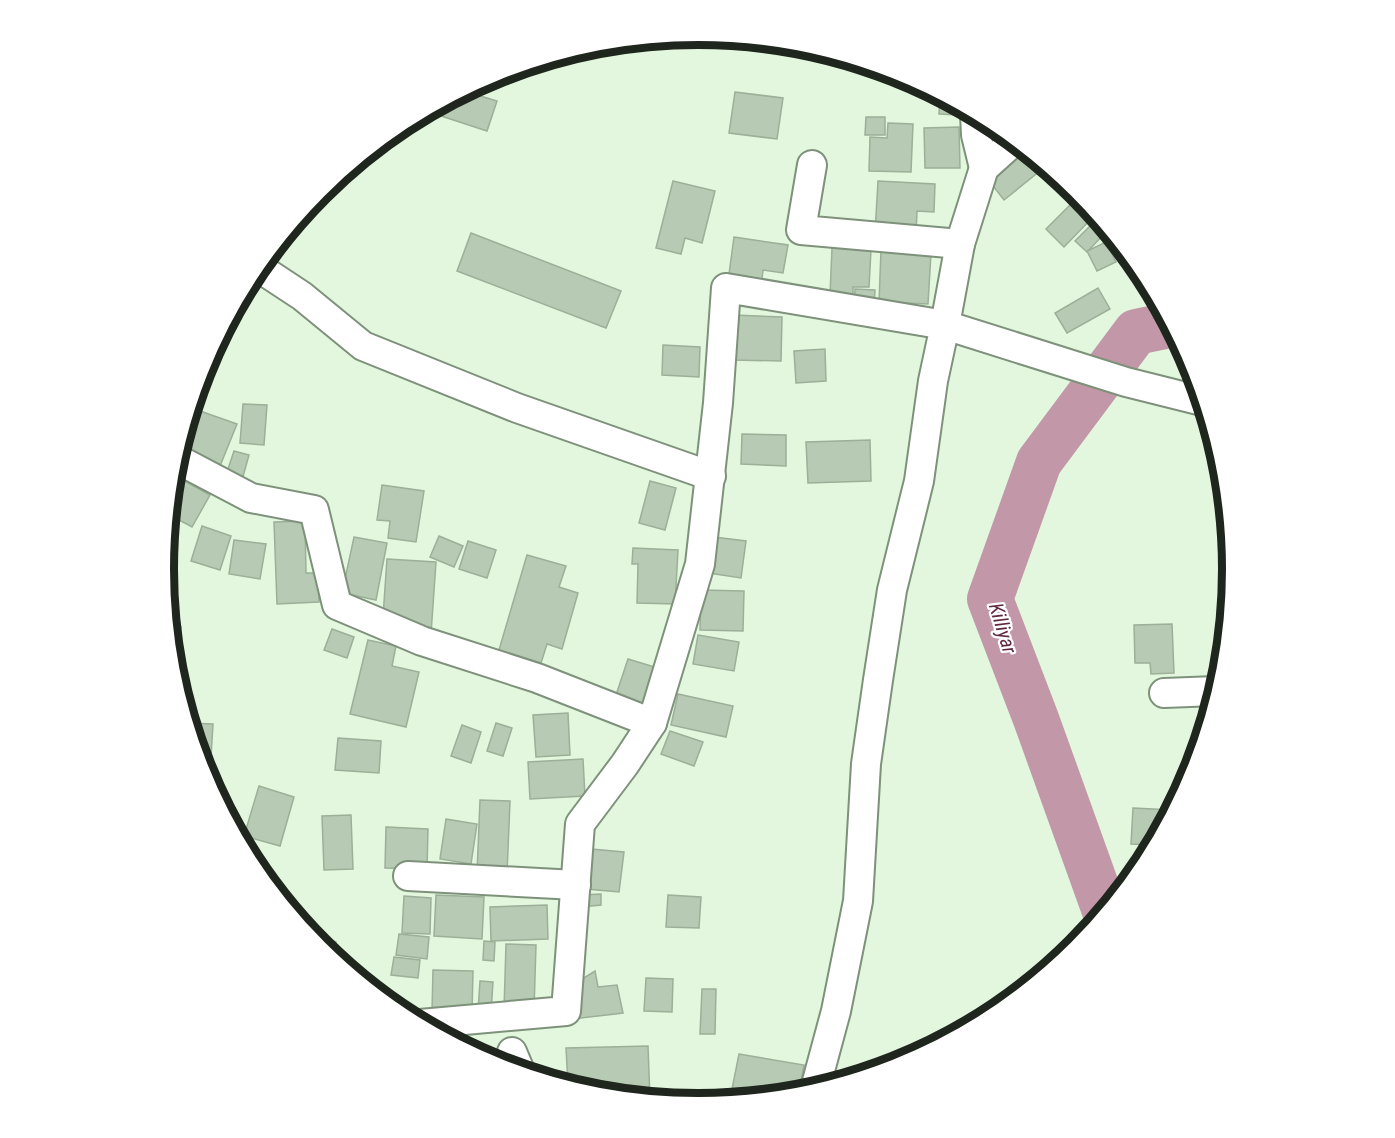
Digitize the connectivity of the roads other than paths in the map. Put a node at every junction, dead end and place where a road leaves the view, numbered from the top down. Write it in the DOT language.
graph roads {
  1 [pos="976,125"];
  2 [pos="1008,147"];
  3 [pos="812,165"];
  4 [pos="984,168"];
  5 [pos="960,244"];
  6 [pos="266,272"];
  7 [pos="945,325"];
  8 [pos="1193,399"];
  9 [pos="185,463"];
  10 [pos="711,476"];
  11 [pos="1207,691"];
  12 [pos="1164,693"];
  13 [pos="652,723"];
  14 [pos="408,876"];
  15 [pos="576,885"];
  16 [pos="435,1023"];
  17 [pos="818,1079"];
  1 -- 4 [label="street"];
  2 -- 4 [label="street"];
  3 -- 5 [label="street"];
  4 -- 5 [label="street"];
  5 -- 7 [label="street"];
  6 -- 10 [label="street"];
  7 -- 8 [label="street"];
  7 -- 10 [label="street"];
  7 -- 17 [label="street"];
  9 -- 13 [label="street"];
  10 -- 13 [label="street"];
  11 -- 12 [label="street"];
  13 -- 15 [label="street"];
  14 -- 15 [label="street"];
  15 -- 16 [label="street"];
}
